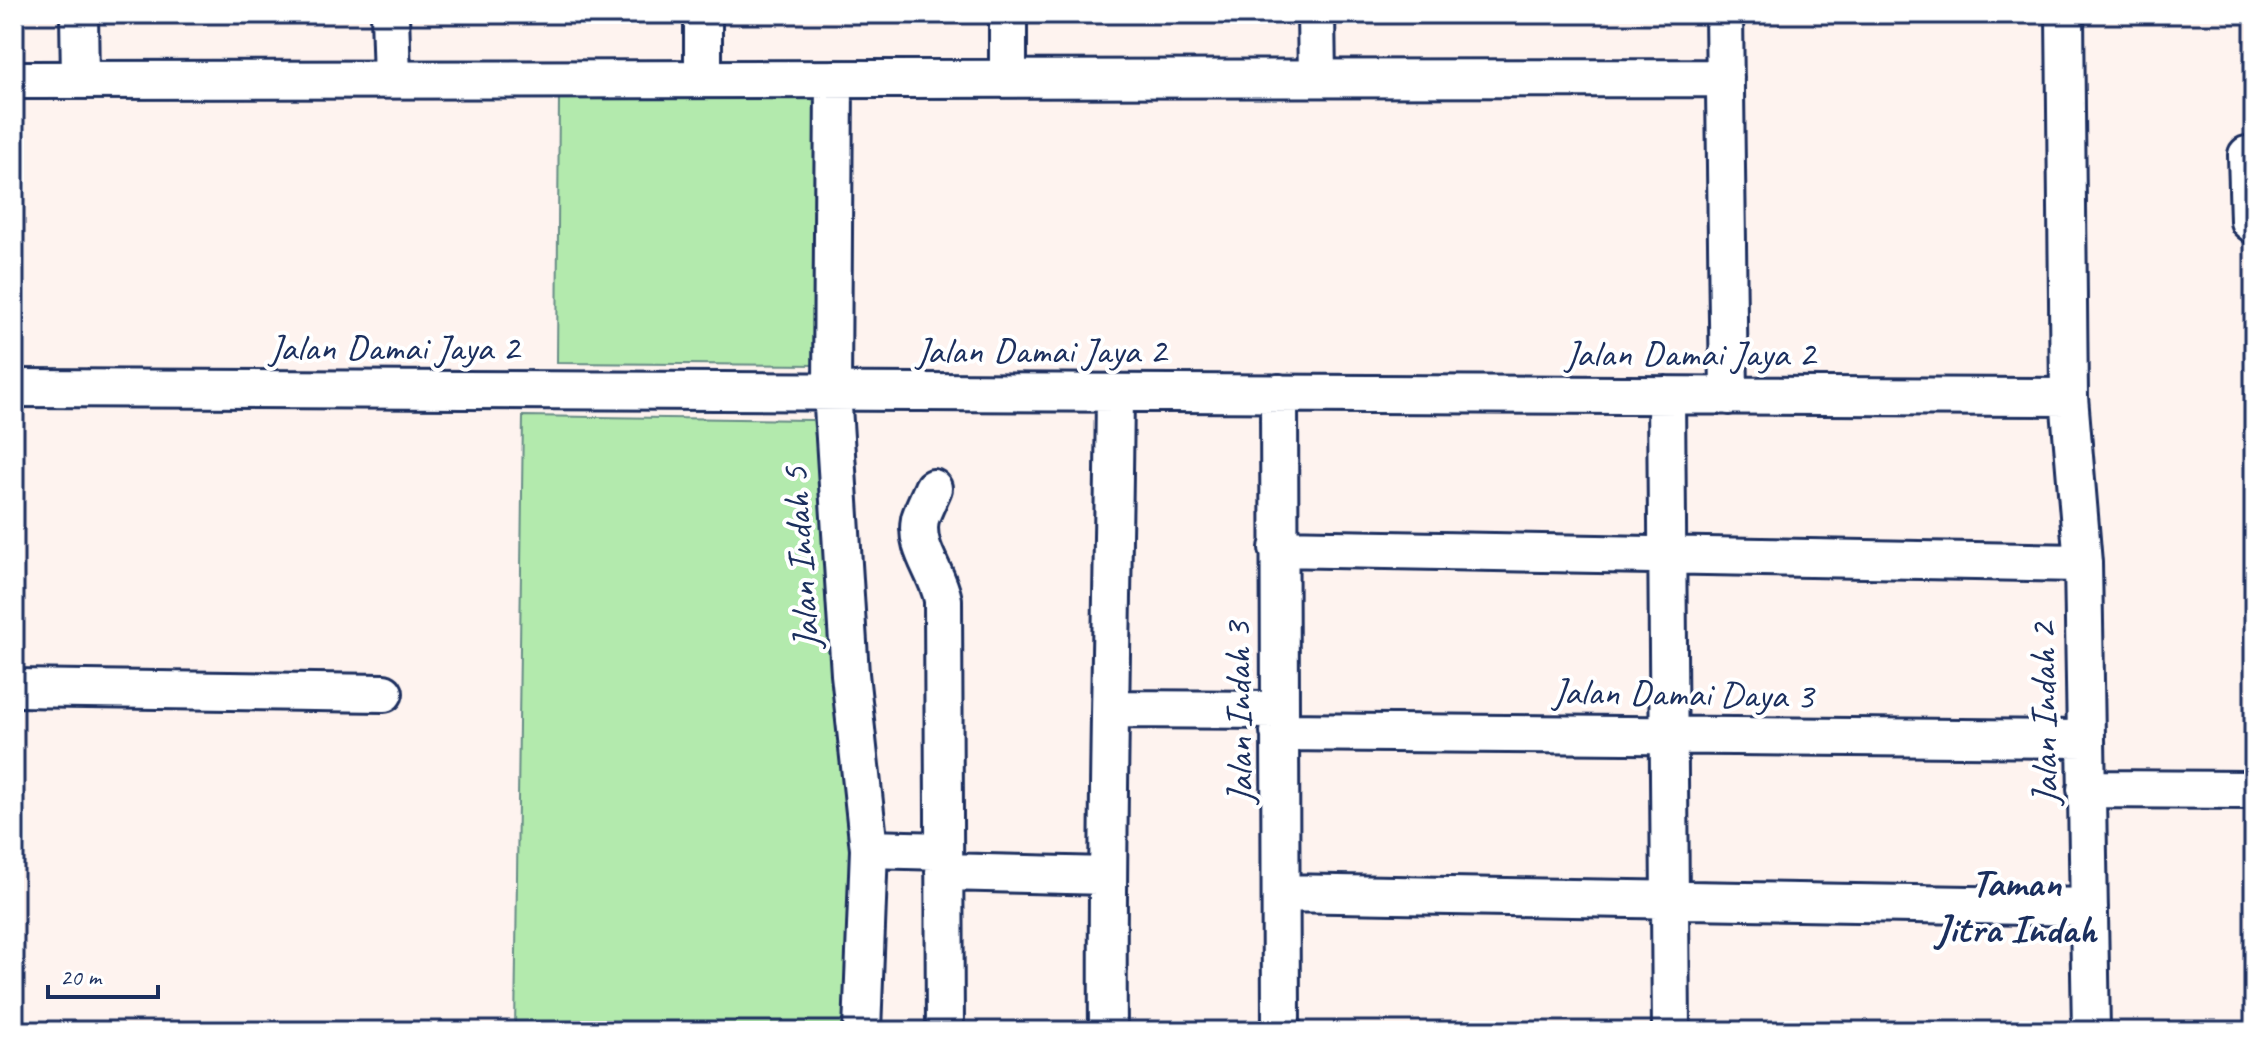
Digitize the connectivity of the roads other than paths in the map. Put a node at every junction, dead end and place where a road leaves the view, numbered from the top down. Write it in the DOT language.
graph roads {
  1 [pos="79,14"];
  2 [pos="390,14"];
  3 [pos="703,14"];
  4 [pos="1008,14"];
  5 [pos="1316,14"];
  6 [pos="1724,14"];
  7 [pos="2065,14"];
  8 [pos="1317,78"];
  9 [pos="1725,78"];
  10 [pos="80,79"];
  11 [pos="392,79"];
  12 [pos="703,79"];
  13 [pos="834,79"];
  14 [pos="1008,79"];
  15 [pos="14,80"];
  16 [pos="2247,155"];
  17 [pos="2254,225"];
  18 [pos="14,388"];
  19 [pos="832,391"];
  20 [pos="1115,393"];
  21 [pos="1279,393"];
  22 [pos="1666,395"];
  23 [pos="1729,396"];
  24 [pos="2069,397"];
  25 [pos="933,488"];
  26 [pos="1278,548"];
  27 [pos="1668,556"];
  28 [pos="2083,563"];
  29 [pos="14,688"];
  30 [pos="384,693"];
  31 [pos="1112,709"];
  32 [pos="1279,721"];
  33 [pos="1669,735"];
  34 [pos="2086,739"];
  35 [pos="2086,789"];
  36 [pos="2254,790"];
  37 [pos="869,849"];
  38 [pos="944,862"];
  39 [pos="1107,876"];
  40 [pos="1282,893"];
  41 [pos="1670,901"];
  42 [pos="2089,907"];
  43 [pos="862,1031"];
  44 [pos="945,1031"];
  45 [pos="1108,1031"];
  46 [pos="1281,1031"];
  47 [pos="1671,1031"];
  48 [pos="2091,1031"];
  1 -- 10 [label="street"];
  2 -- 11 [label="street"];
  3 -- 12 [label="street"];
  4 -- 14 [label="street"];
  5 -- 8 [label="street"];
  6 -- 9 [label="street"];
  7 -- 24 [label="street, Jalan Indah 2"];
  8 -- 9 [label="street"];
  8 -- 14 [label="street"];
  9 -- 23 [label="street"];
  10 -- 11 [label="street"];
  10 -- 15 [label="street"];
  11 -- 12 [label="street"];
  12 -- 13 [label="street"];
  13 -- 14 [label="street"];
  13 -- 19 [label="street, Jalan Indah 5"];
  16 -- 17 [label="street"];
  18 -- 19 [label="street, Jalan Damai Jaya 2"];
  19 -- 20 [label="street, Jalan Damai Jaya 2"];
  19 -- 37 [label="street, Jalan Indah 5"];
  20 -- 21 [label="street, Jalan Damai Jaya 2"];
  20 -- 31 [label="street"];
  21 -- 22 [label="street, Jalan Damai Jaya 2"];
  21 -- 26 [label="street, Jalan Indah 3"];
  22 -- 23 [label="street, Jalan Damai Jaya 2"];
  22 -- 27 [label="street"];
  23 -- 24 [label="street, Jalan Damai Jaya 2"];
  24 -- 28 [label="street, Jalan Indah 2"];
  25 -- 38 [label="street"];
  26 -- 27 [label="street"];
  26 -- 32 [label="street, Jalan Indah 3"];
  27 -- 28 [label="street"];
  27 -- 33 [label="street"];
  28 -- 34 [label="street, Jalan Indah 2"];
  29 -- 30 [label="street"];
  31 -- 32 [label="street, Jalan Damai Daya 3"];
  31 -- 39 [label="street"];
  32 -- 33 [label="street, Jalan Damai Daya 3"];
  32 -- 40 [label="street, Jalan Indah 3"];
  33 -- 34 [label="street, Jalan Damai Daya 3"];
  33 -- 41 [label="street"];
  34 -- 35 [label="street, Jalan Indah 2"];
  35 -- 36 [label="street"];
  35 -- 42 [label="street, Jalan Indah 2"];
  37 -- 38 [label="street"];
  37 -- 43 [label="street, Jalan Indah 5"];
  38 -- 39 [label="street"];
  38 -- 44 [label="street"];
  39 -- 45 [label="street"];
  40 -- 41 [label="street"];
  40 -- 46 [label="street, Jalan Indah 3"];
  41 -- 42 [label="street"];
  41 -- 47 [label="street"];
  42 -- 48 [label="street, Jalan Indah 2"];
}
